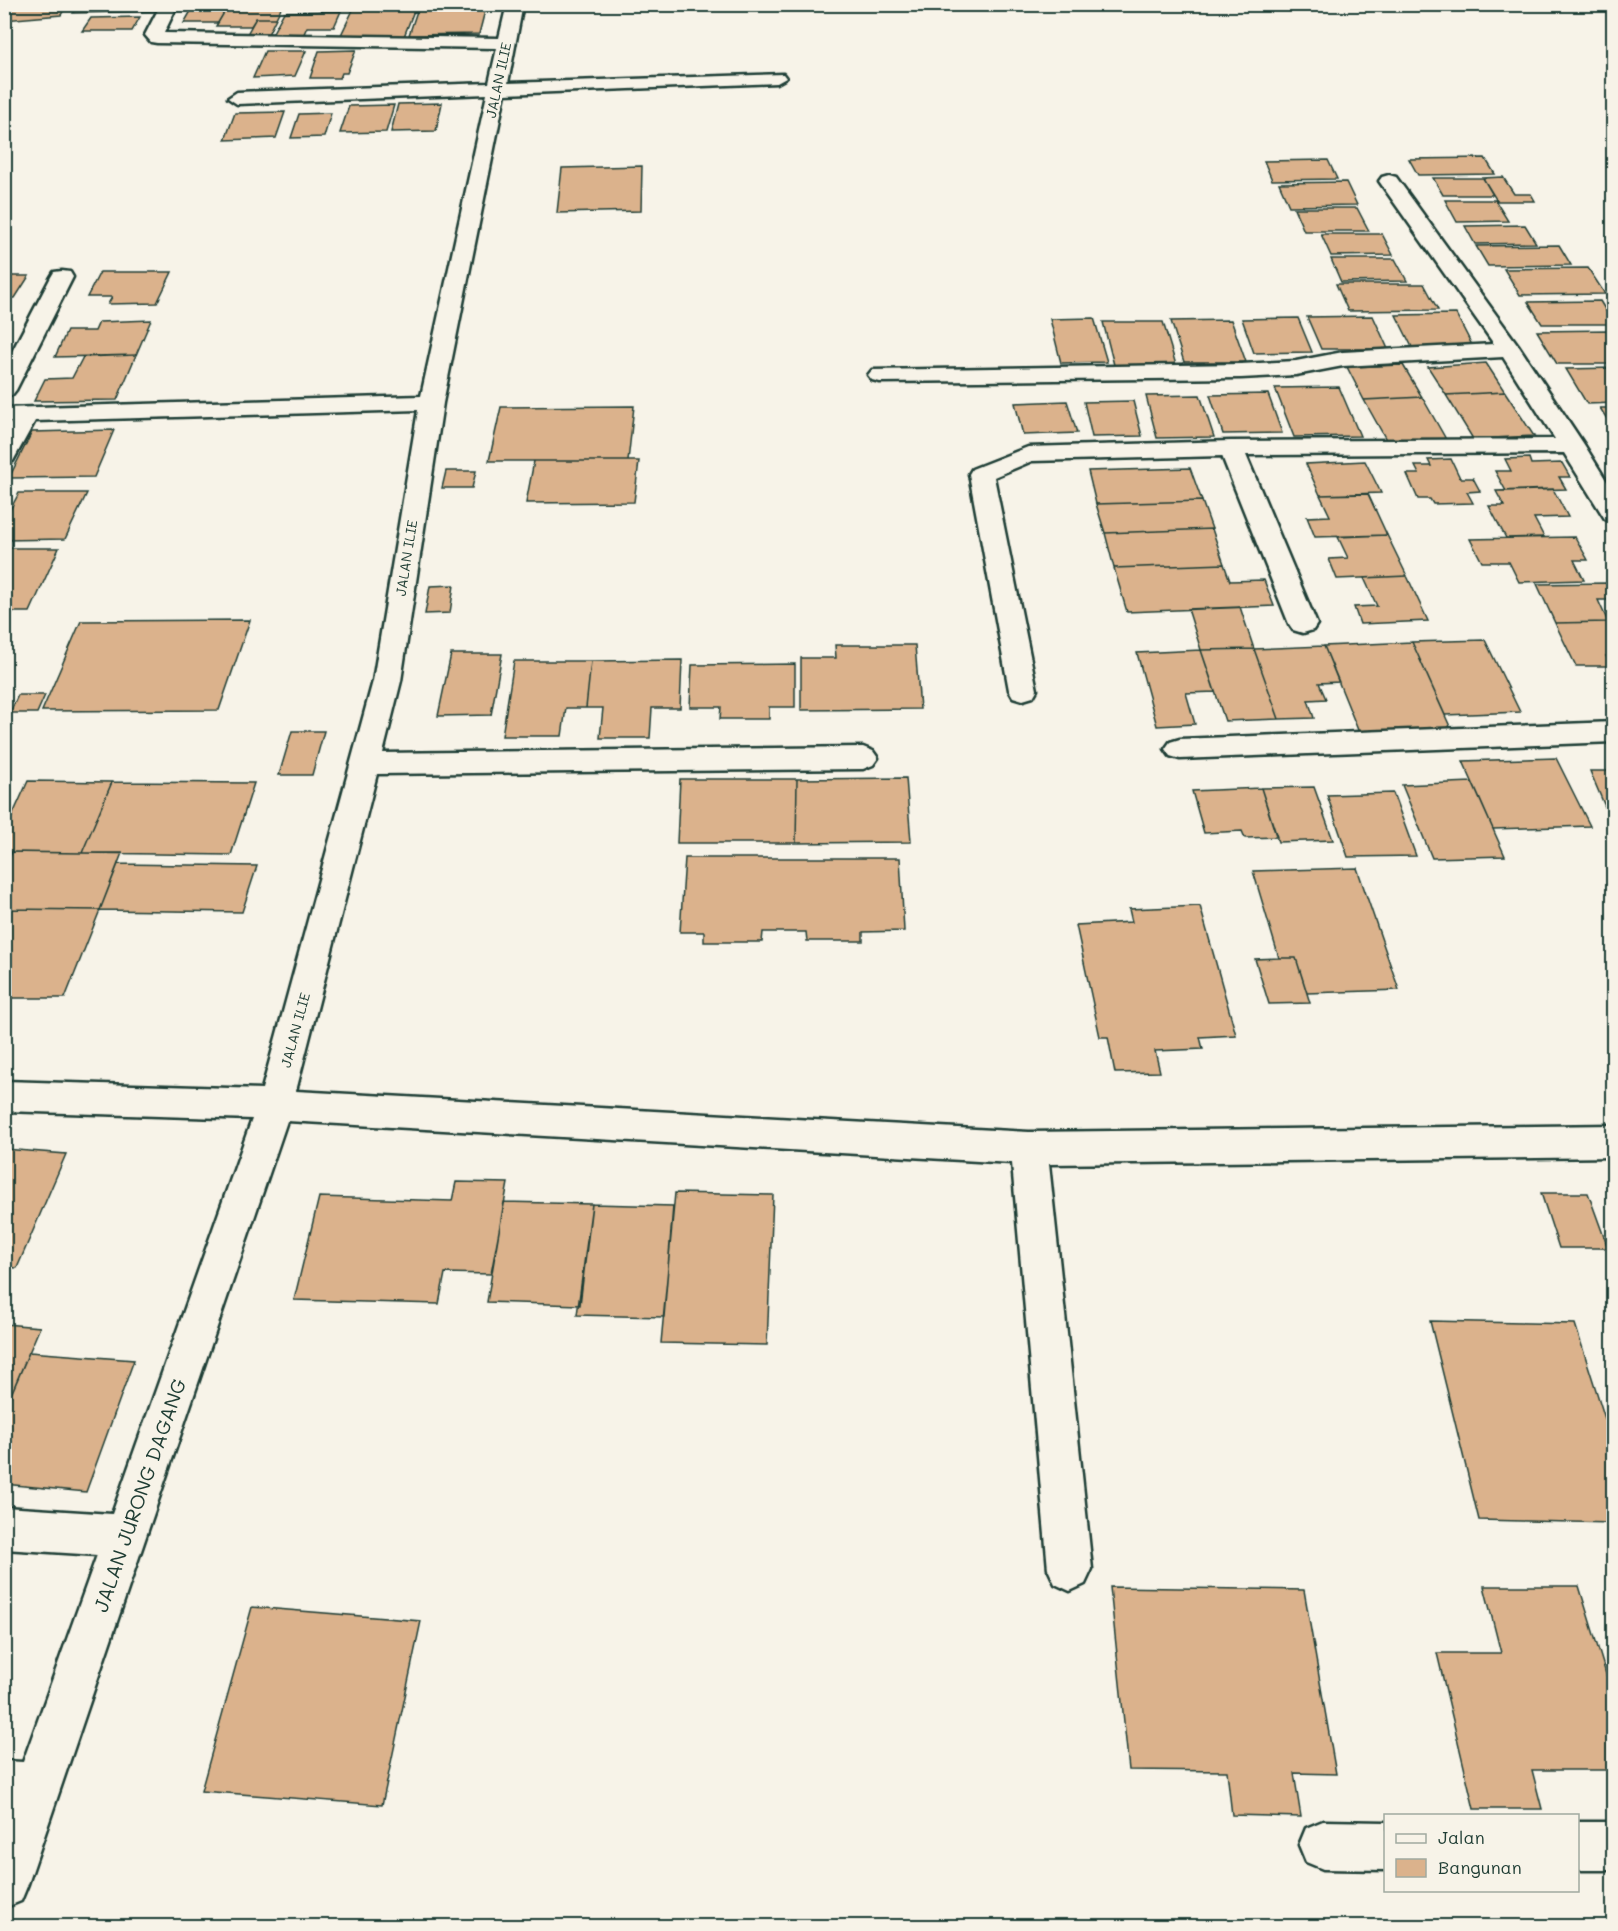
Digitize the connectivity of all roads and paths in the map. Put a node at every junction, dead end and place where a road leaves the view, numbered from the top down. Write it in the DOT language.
graph roads {
  1 [pos="170,4"];
  2 [pos="515,4"];
  3 [pos="506,43"];
  4 [pos="777,78"];
  5 [pos="496,89"];
  6 [pos="237,98"];
  7 [pos="1389,181"];
  8 [pos="62,277"];
  9 [pos="1510,350"];
  10 [pos="880,375"];
  11 [pos="4,390"];
  12 [pos="431,403"];
  13 [pos="16,414"];
  14 [pos="1573,446"];
  15 [pos="1231,448"];
  16 [pos="4,456"];
  17 [pos="1614,513"];
  18 [pos="1303,624"];
  19 [pos="1023,690"];
  20 [pos="1614,732"];
  21 [pos="1180,749"];
  22 [pos="862,758"];
  23 [pos="365,764"];
  24 [pos="4,1096"];
  25 [pos="275,1105"];
  26 [pos="1614,1141"];
  27 [pos="1029,1148"];
  28 [pos="4,1528"];
  29 [pos="125,1536"];
  30 [pos="1070,1569"];
  31 [pos="22,1785"];
  32 [pos="1323,1845"];
  33 [pos="1384,1846"];
  34 [pos="1579,1846"];
  35 [pos="1614,1846"];
  36 [pos="4,1884"];
  1 -- 3 [label="street"];
  2 -- 3 [label="street, JALAN ILIE"];
  3 -- 5 [label="street, JALAN ILIE"];
  4 -- 5 [label="street"];
  5 -- 6 [label="street"];
  5 -- 12 [label="street, JALAN ILIE"];
  7 -- 9 [label="street"];
  8 -- 11 [label="street"];
  9 -- 10 [label="street"];
  9 -- 14 [label="street"];
  12 -- 13 [label="street"];
  12 -- 23 [label="street, JALAN ILIE"];
  13 -- 16 [label="street"];
  14 -- 15 [label="street"];
  14 -- 17 [label="street"];
  15 -- 18 [label="street"];
  15 -- 19 [label="street"];
  20 -- 21 [label="street"];
  22 -- 23 [label="street"];
  23 -- 25 [label="street, JALAN ILIE"];
  24 -- 25 [label="street"];
  25 -- 27 [label="street"];
  25 -- 29 [label="street, JALAN JURONG DAGANG"];
  26 -- 27 [label="street"];
  27 -- 30 [label="street"];
  28 -- 29 [label="street"];
  29 -- 31 [label="street, JALAN JURONG DAGANG"];
  31 -- 36 [label="street, JALAN JURONG DAGANG"];
  32 -- 33 [label="street"];
  34 -- 35 [label="street"];
}
